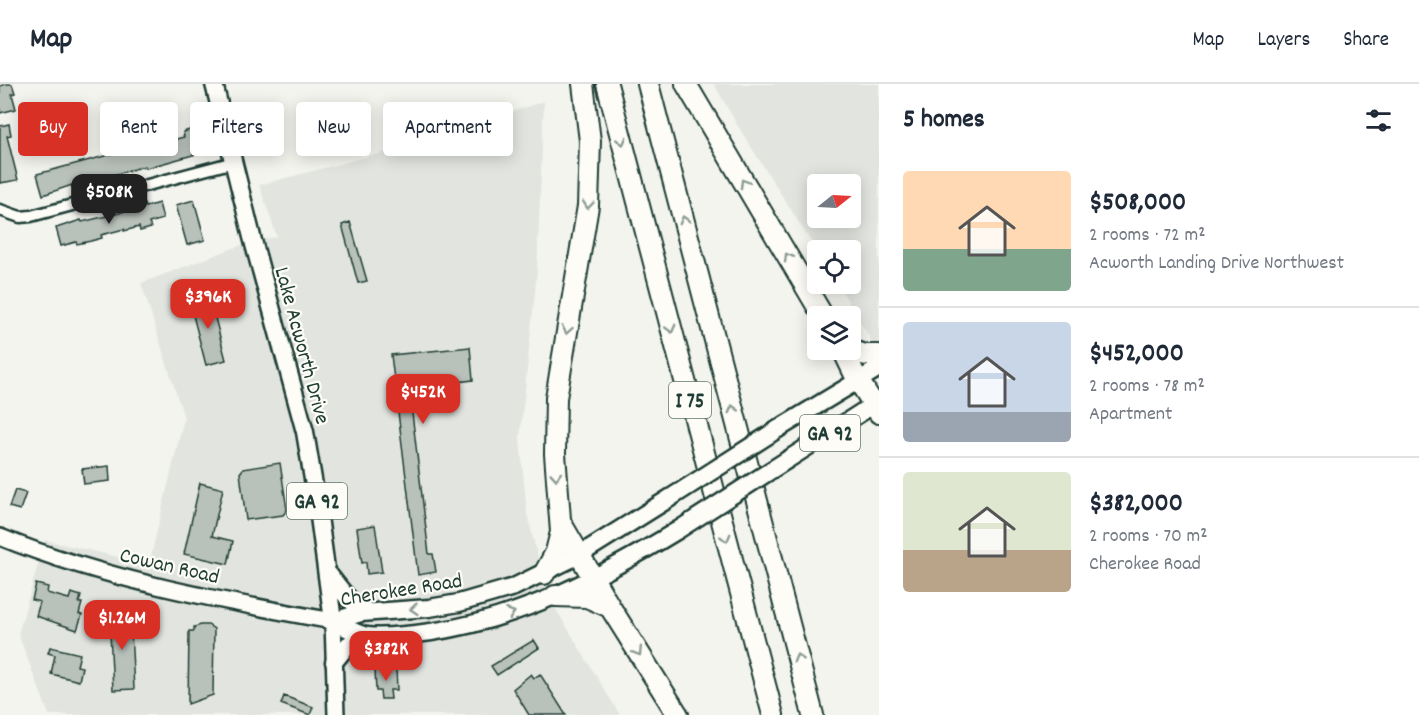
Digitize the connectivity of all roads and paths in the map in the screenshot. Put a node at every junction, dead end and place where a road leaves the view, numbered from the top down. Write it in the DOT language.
graph roads {
  1 [pos="214,84"];
  2 [pos="583,84"];
  3 [pos="607,84"];
  4 [pos="648,84"];
  5 [pos="686,84"];
  6 [pos="234,162"];
  7 [pos="0,210"];
  8 [pos="817,306"];
  9 [pos="861,354"];
  10 [pos="879,355"];
  11 [pos="848,360"];
  12 [pos="879,368"];
  13 [pos="858,380"];
  14 [pos="877,406"];
  15 [pos="561,523"];
  16 [pos="0,537"];
  17 [pos="579,555"];
  18 [pos="326,570"];
  19 [pos="544,574"];
  20 [pos="594,578"];
  21 [pos="555,596"];
  22 [pos="610,608"];
  23 [pos="369,612"];
  24 [pos="333,621"];
  25 [pos="364,636"];
  26 [pos="334,662"];
  27 [pos="336,715"];
  28 [pos="678,715"];
  29 [pos="773,715"];
  30 [pos="813,715"];
  1 -- 6 [label="main road, Lake Acworth Drive / GA 92"];
  2 -- 15 [label="highway, one-way"];
  3 -- 29 [label="highway, I 75, one-way"];
  30 -- 4 [label="highway, I 75, one-way"];
  8 -- 5 [label="highway, one-way"];
  6 -- 7 [label="street"];
  6 -- 18 [label="main road, Lake Acworth Drive / GA 92"];
  9 -- 10 [label="highway"];
  11 -- 13 [label="highway"];
  12 -- 13 [label="main road, Cherokee Road / GA 92"];
  13 -- 14 [label="highway"];
  13 -- 17 [label="main road, Cherokee Road / GA 92, bridge"];
  14 -- 20 [label="main road, Cherokee Road / GA 92, bridge"];
  15 -- 17 [label="highway"];
  15 -- 19 [label="highway"];
  16 -- 24 [label="main road, Cowan Road"];
  17 -- 19 [label="main road, Cherokee Road / GA 92"];
  17 -- 20 [label="highway"];
  18 -- 23 [label="main road"];
  18 -- 24 [label="main road, Lake Acworth Drive / GA 92"];
  19 -- 23 [label="main road, Cherokee Road / GA 92, one-way"];
  20 -- 21 [label="main road, Cherokee Road / GA 92"];
  20 -- 22 [label="highway"];
  21 -- 22 [label="highway"];
  25 -- 21 [label="main road, Cherokee Road / GA 92, one-way"];
  22 -- 28 [label="highway, one-way"];
  23 -- 24 [label="main road, Cherokee Road / GA 92"];
  24 -- 25 [label="main road, Cherokee Road / GA 92"];
  24 -- 26 [label="main road"];
  25 -- 26 [label="main road"];
  26 -- 27 [label="main road"];
}
